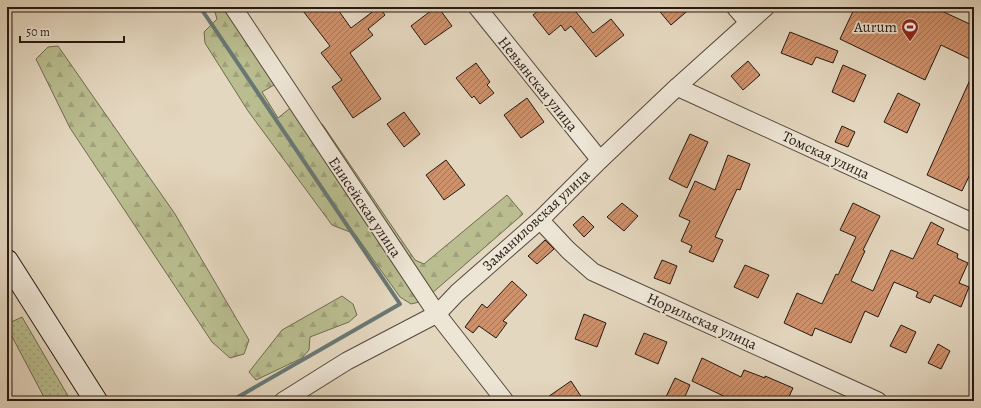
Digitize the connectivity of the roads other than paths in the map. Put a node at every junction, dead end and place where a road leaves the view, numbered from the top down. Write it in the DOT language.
graph roads {
  1 [pos="233,7"];
  2 [pos="477,7"];
  3 [pos="735,7"];
  4 [pos="766,7"];
  5 [pos="748,22"];
  6 [pos="677,87"];
  7 [pos="600,160"];
  8 [pos="540,220"];
  9 [pos="974,223"];
  10 [pos="7,261"];
  11 [pos="436,314"];
  12 [pos="96,401"];
  13 [pos="283,401"];
  14 [pos="505,401"];
  15 [pos="878,401"];
  1 -- 11 [label="street, Енисейская улица"];
  2 -- 7 [label="street, Невьянская улица"];
  3 -- 5 [label="street"];
  4 -- 5 [label="street, Заманиловская улица"];
  5 -- 6 [label="street, Заманиловская улица"];
  6 -- 7 [label="street, Заманиловская улица"];
  6 -- 9 [label="street, Томская улица"];
  7 -- 8 [label="street, Заманиловская улица"];
  8 -- 11 [label="street, Заманиловская улица"];
  8 -- 15 [label="street, Норильская улица"];
  10 -- 12 [label="street"];
  11 -- 13 [label="street, Заманиловская улица"];
  11 -- 14 [label="street, Енисейская улица"];
}
